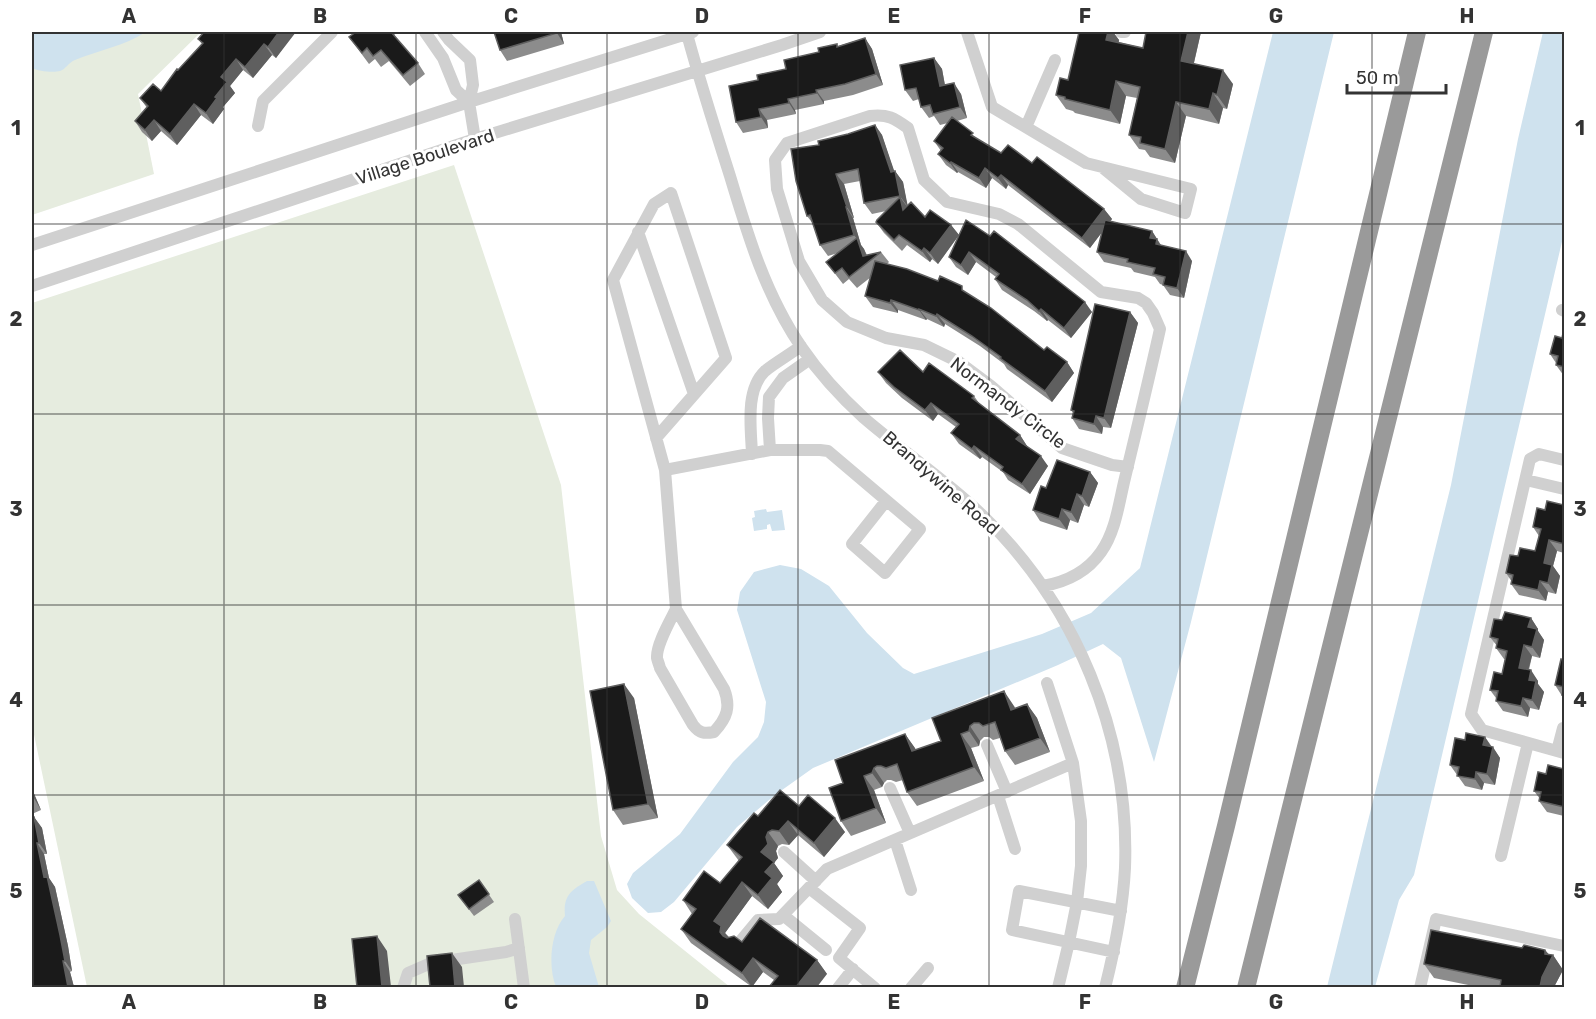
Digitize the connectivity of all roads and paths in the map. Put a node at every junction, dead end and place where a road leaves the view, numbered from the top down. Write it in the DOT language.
graph roads {
  1 [pos="332,32"];
  2 [pos="425,32"];
  3 [pos="443,32"];
  4 [pos="820,32"];
  5 [pos="967,32"];
  6 [pos="1417,32"];
  7 [pos="1484,32"];
  8 [pos="691,33"];
  9 [pos="1055,60"];
  10 [pos="697,72"];
  11 [pos="469,102"];
  12 [pos="258,126"];
  13 [pos="1026,128"];
  14 [pos="476,140"];
  15 [pos="1102,167"];
  16 [pos="638,232"];
  17 [pos="32,245"];
  18 [pos="32,286"];
  19 [pos="801,346"];
  20 [pos="810,359"];
  21 [pos="694,394"];
  22 [pos="656,438"];
  23 [pos="770,450"];
  24 [pos="752,454"];
  25 [pos="1564,460"];
  26 [pos="1128,467"];
  27 [pos="665,470"];
  28 [pos="1526,480"];
  29 [pos="1564,489"];
  30 [pos="886,501"];
  31 [pos="1043,586"];
  32 [pos="676,609"];
  33 [pos="1047,682"];
  34 [pos="1564,729"];
  35 [pos="1528,742"];
  36 [pos="987,745"];
  37 [pos="1561,752"];
  38 [pos="1074,763"];
  39 [pos="890,788"];
  40 [pos="1002,794"];
  41 [pos="910,833"];
  42 [pos="895,840"];
  43 [pos="1015,849"];
  44 [pos="784,852"];
  45 [pos="1501,856"];
  46 [pos="812,884"];
  47 [pos="911,890"];
  48 [pos="1077,902"];
  49 [pos="1121,911"];
  50 [pos="783,915"];
  51 [pos="515,919"];
  52 [pos="1069,942"];
  53 [pos="738,944"];
  54 [pos="1564,946"];
  55 [pos="519,948"];
  56 [pos="826,950"];
  57 [pos="1114,952"];
  58 [pos="928,968"];
  59 [pos="853,969"];
  60 [pos="403,987"];
  61 [pos="524,987"];
  62 [pos="838,987"];
  63 [pos="875,987"];
  64 [pos="911,987"];
  65 [pos="1058,987"];
  66 [pos="1105,987"];
  67 [pos="1185,987"];
  68 [pos="1246,987"];
  69 [pos="1420,987"];
  1 -- 12 [label="street"];
  2 -- 11 [label="street"];
  3 -- 11 [label="street"];
  4 -- 10 [label="street, Village Boulevard"];
  5 -- 13 [label="street"];
  6 -- 67 [label="highway"];
  7 -- 68 [label="highway"];
  8 -- 10 [label="street, Brandywine Road"];
  8 -- 11 [label="street"];
  9 -- 13 [label="street"];
  10 -- 14 [label="street, Village Boulevard"];
  10 -- 19 [label="street, Brandywine Road"];
  11 -- 14 [label="street"];
  11 -- 17 [label="street"];
  13 -- 15 [label="street"];
  14 -- 18 [label="street, Village Boulevard"];
  15 -- 15 [label="street"];
  16 -- 21 [label="street"];
  16 -- 21 [label="street"];
  16 -- 22 [label="street"];
  19 -- 20 [label="street, Brandywine Road"];
  19 -- 24 [label="street"];
  20 -- 23 [label="street"];
  20 -- 31 [label="street, Brandywine Road"];
  21 -- 22 [label="street"];
  22 -- 27 [label="street"];
  23 -- 24 [label="street"];
  23 -- 30 [label="street"];
  24 -- 27 [label="street"];
  25 -- 28 [label="street"];
  26 -- 26 [label="street, Normandy Circle"];
  26 -- 31 [label="street, Normandy Circle"];
  27 -- 32 [label="street"];
  28 -- 29 [label="street"];
  28 -- 35 [label="street"];
  30 -- 30 [label="street"];
  31 -- 49 [label="street, Brandywine Road"];
  32 -- 32 [label="street"];
  33 -- 38 [label="street"];
  34 -- 37 [label="street"];
  35 -- 37 [label="street"];
  35 -- 45 [label="street"];
  36 -- 40 [label="street"];
  38 -- 40 [label="street"];
  38 -- 48 [label="street"];
  39 -- 41 [label="street"];
  40 -- 41 [label="street"];
  40 -- 43 [label="street"];
  41 -- 42 [label="street"];
  42 -- 46 [label="street"];
  42 -- 47 [label="street"];
  44 -- 46 [label="street"];
  46 -- 50 [label="street"];
  46 -- 59 [label="street"];
  48 -- 49 [label="street"];
  48 -- 52 [label="street"];
  48 -- 52 [label="street"];
  49 -- 57 [label="street, Brandywine Road"];
  50 -- 53 [label="street"];
  50 -- 56 [label="street"];
  51 -- 55 [label="street"];
  52 -- 57 [label="street"];
  52 -- 65 [label="street"];
  54 -- 69 [label="street"];
  55 -- 60 [label="street"];
  55 -- 61 [label="street"];
  57 -- 66 [label="street, Brandywine Road"];
  58 -- 64 [label="street"];
  59 -- 62 [label="street"];
  59 -- 63 [label="street"];
}
